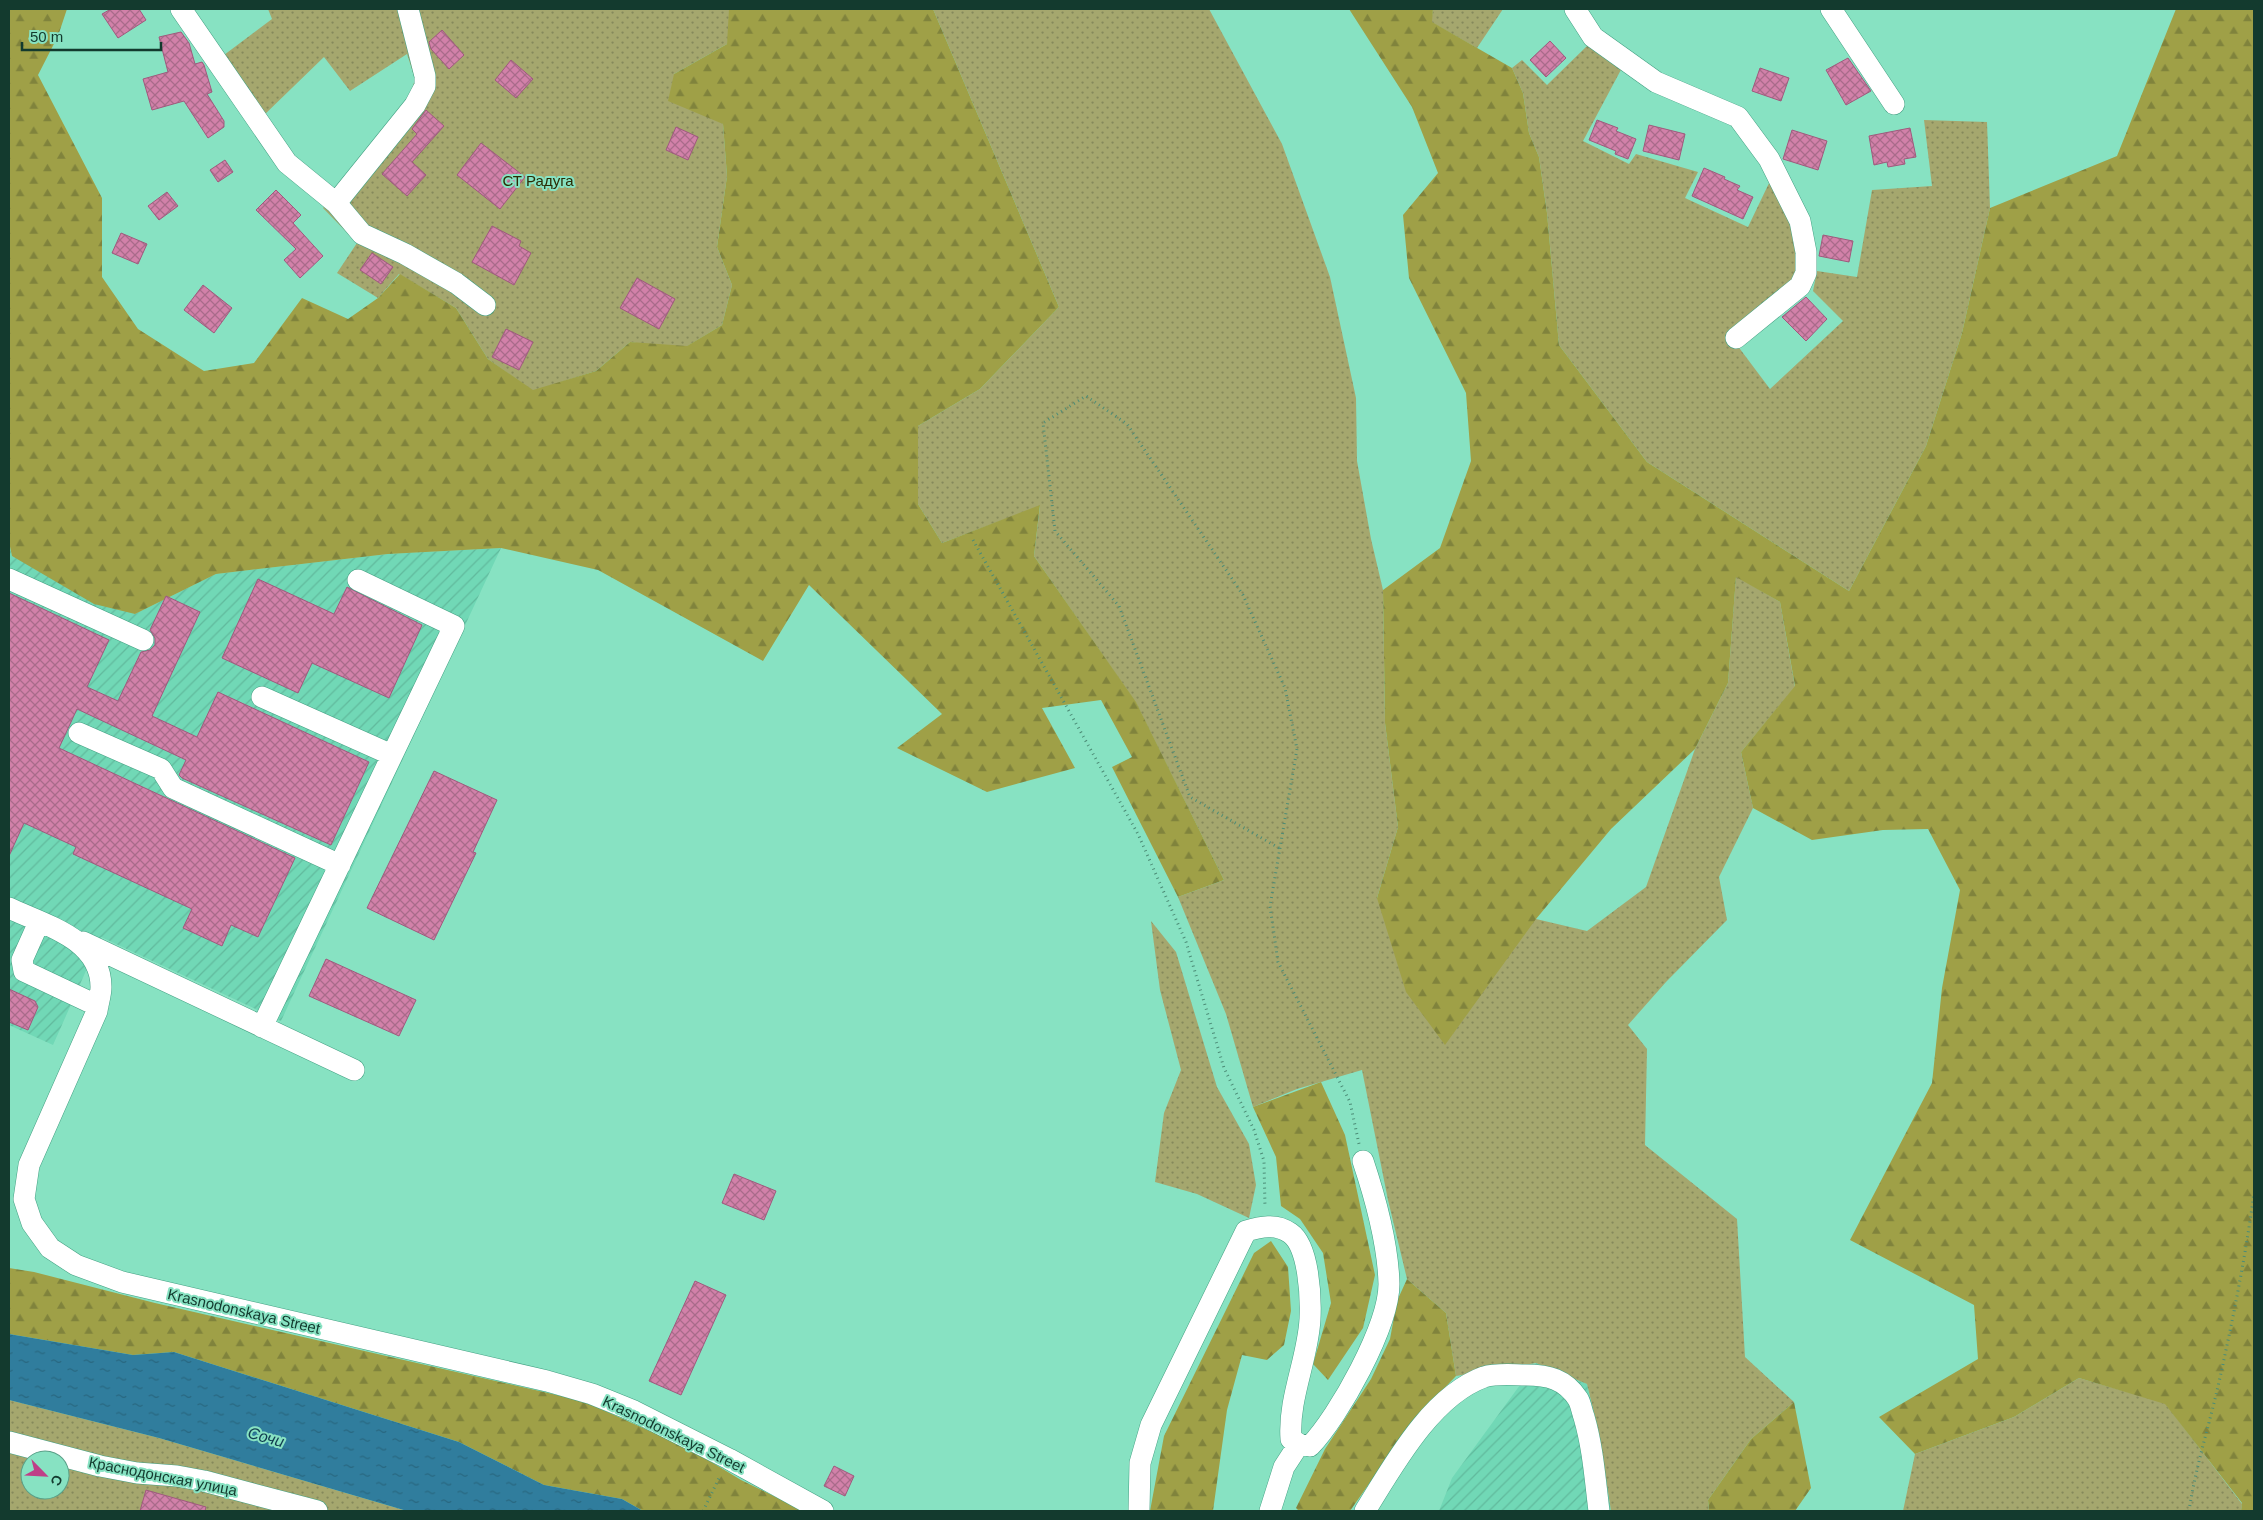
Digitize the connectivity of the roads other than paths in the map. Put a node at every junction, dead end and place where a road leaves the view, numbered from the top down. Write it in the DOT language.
graph roads {
  1 [pos="181,9"];
  2 [pos="408,9"];
  3 [pos="1575,9"];
  4 [pos="1831,9"];
  5 [pos="1894,104"];
  6 [pos="336,203"];
  7 [pos="485,305"];
  8 [pos="1736,338"];
  9 [pos="9,579"];
  10 [pos="358,580"];
  11 [pos="143,640"];
  12 [pos="262,697"];
  13 [pos="79,733"];
  14 [pos="392,755"];
  15 [pos="340,865"];
  16 [pos="9,908"];
  17 [pos="39,922"];
  18 [pos="65,933"];
  19 [pos="98,1006"];
  20 [pos="262,1027"];
  21 [pos="354,1070"];
  22 [pos="1363,1161"];
  23 [pos="9,1442"];
  24 [pos="1299,1444"];
  25 [pos="317,1511"];
  26 [pos="823,1511"];
  27 [pos="1139,1511"];
  28 [pos="1270,1511"];
  29 [pos="1365,1511"];
  30 [pos="1599,1511"];
  1 -- 6 [label="street"];
  2 -- 6 [label="street"];
  3 -- 8 [label="street"];
  4 -- 5 [label="street"];
  6 -- 7 [label="street"];
  9 -- 11 [label="street"];
  10 -- 14 [label="street"];
  12 -- 14 [label="street"];
  13 -- 15 [label="street"];
  14 -- 15 [label="street"];
  15 -- 20 [label="street"];
  16 -- 17 [label="street, Krasnodonskaya Street"];
  17 -- 18 [label="street, Krasnodonskaya Street"];
  17 -- 19 [label="street"];
  18 -- 19 [label="street, Krasnodonskaya Street"];
  18 -- 20 [label="street"];
  19 -- 26 [label="street, Krasnodonskaya Street"];
  20 -- 21 [label="street"];
  22 -- 24 [label="street"];
  23 -- 25 [label="street, Краснодонская улица"];
  24 -- 27 [label="street"];
  24 -- 28 [label="street"];
  29 -- 30 [label="street"];
}
